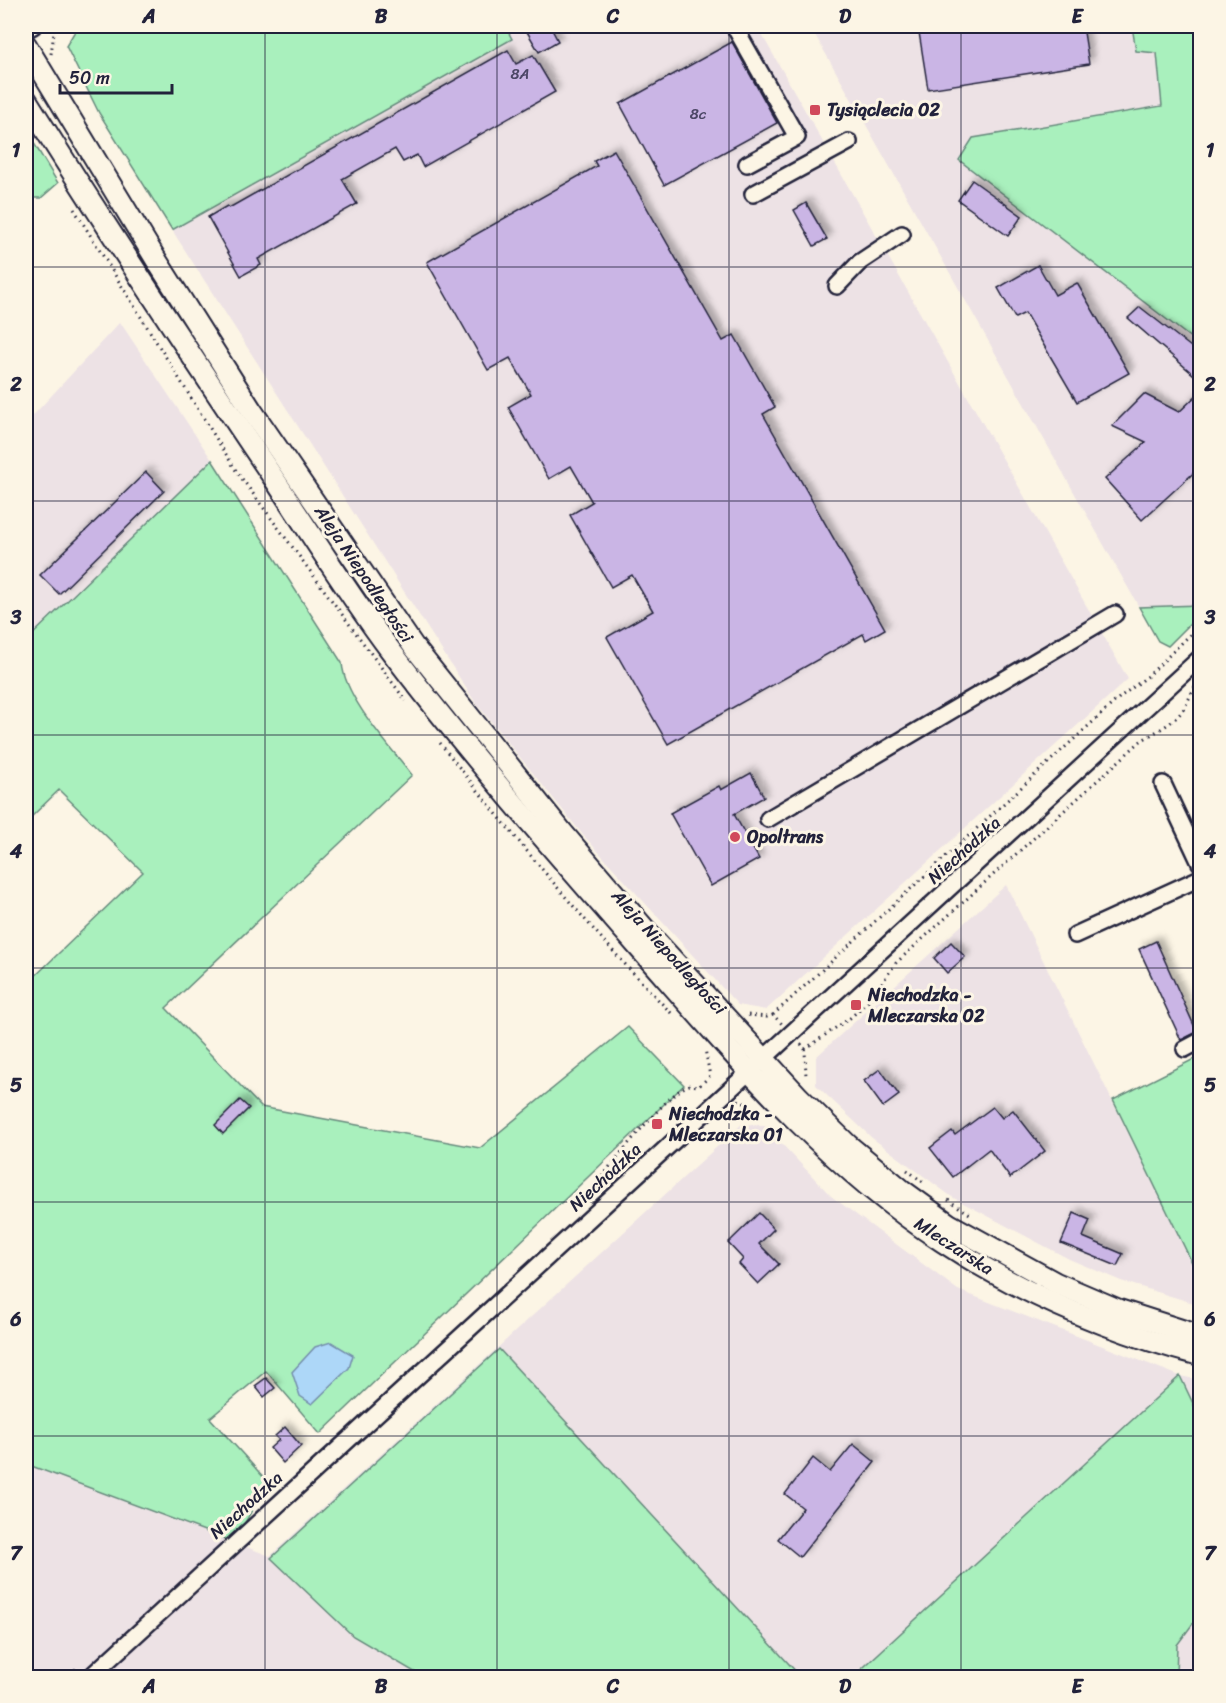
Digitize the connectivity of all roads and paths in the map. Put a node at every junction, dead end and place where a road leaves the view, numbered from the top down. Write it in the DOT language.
graph roads {
  1 [pos="734,26"];
  2 [pos="28,33"];
  3 [pos="26,99"];
  4 [pos="849,142"];
  5 [pos="747,164"];
  6 [pos="753,194"];
  7 [pos="903,234"];
  8 [pos="837,285"];
  9 [pos="1115,614"];
  10 [pos="1200,625"];
  11 [pos="1173,651"];
  12 [pos="1200,658"];
  13 [pos="1172,660"];
  14 [pos="1200,682"];
  15 [pos="1163,784"];
  16 [pos="768,819"];
  17 [pos="1200,863"];
  18 [pos="1200,878"];
  19 [pos="1075,935"];
  20 [pos="773,1015"];
  21 [pos="1200,1041"];
  22 [pos="704,1047"];
  23 [pos="805,1049"];
  24 [pos="1185,1049"];
  25 [pos="757,1064"];
  26 [pos="577,1209"];
  27 [pos="1200,1336"];
  28 [pos="1200,1355"];
  29 [pos="82,1663"];
  30 [pos="66,1677"];
  31 [pos="89,1677"];
  1 -- 5 [label="street"];
  2 -- 25 [label="main road, Aleja Niepodległości"];
  3 -- 25 [label="main road, Aleja Niepodległości"];
  4 -- 6 [label="street"];
  7 -- 8 [label="street"];
  9 -- 16 [label="street"];
  10 -- 11 [label="path"];
  11 -- 13 [label="path"];
  11 -- 20 [label="path"];
  12 -- 25 [label="street, Niechodzka"];
  14 -- 23 [label="path"];
  15 -- 17 [label="street"];
  18 -- 19 [label="street"];
  21 -- 24 [label="street"];
  22 -- 26 [label="path"];
  25 -- 27 [label="main road, Mleczarska"];
  25 -- 28 [label="main road, Mleczarska"];
  25 -- 31 [label="street, Niechodzka"];
  29 -- 30 [label="path"];
}
